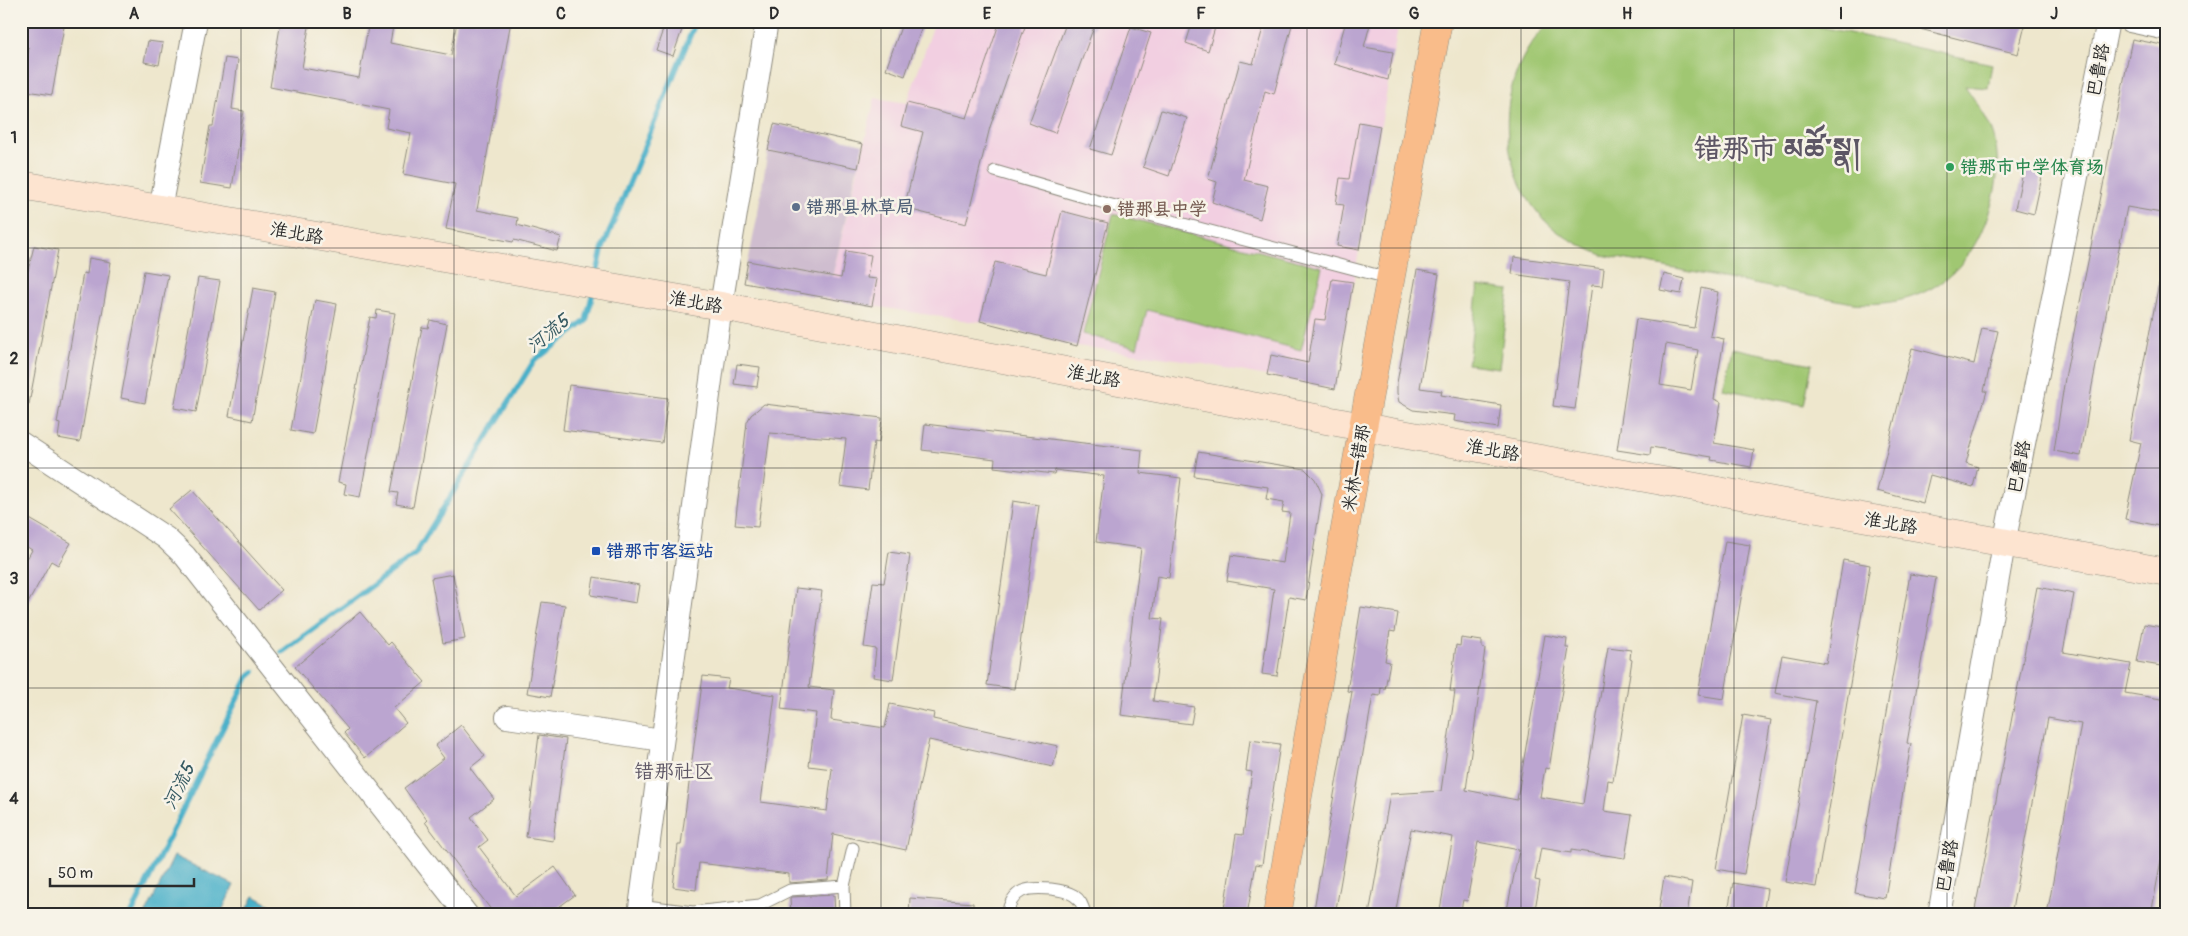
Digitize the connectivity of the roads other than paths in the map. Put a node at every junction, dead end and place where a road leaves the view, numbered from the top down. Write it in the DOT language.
graph roads {
  1 [pos="196,21"];
  2 [pos="768,21"];
  3 [pos="1438,21"];
  4 [pos="2108,21"];
  5 [pos="2130,21"];
  6 [pos="2167,29"];
  7 [pos="995,171"];
  8 [pos="21,185"];
  9 [pos="160,209"];
  10 [pos="1392,278"];
  11 [pos="721,306"];
  12 [pos="1363,426"];
  13 [pos="21,444"];
  14 [pos="2004,544"];
  15 [pos="2167,572"];
  16 [pos="507,718"];
  17 [pos="662,740"];
  18 [pos="853,848"];
  19 [pos="844,886"];
  20 [pos="639,910"];
  21 [pos="694,913"];
  22 [pos="467,915"];
  23 [pos="846,915"];
  24 [pos="1007,915"];
  25 [pos="1085,915"];
  26 [pos="1277,915"];
  27 [pos="1939,915"];
  1 -- 9 [label="street"];
  2 -- 11 [label="street"];
  3 -- 10 [label="highway, 米林—错那"];
  4 -- 14 [label="street, 巴鲁路"];
  5 -- 6 [label="street"];
  7 -- 10 [label="lane"];
  8 -- 9 [label="street, 淮北路"];
  9 -- 11 [label="street, 淮北路"];
  10 -- 12 [label="highway, 米林—错那"];
  11 -- 12 [label="street, 淮北路"];
  11 -- 17 [label="street"];
  12 -- 14 [label="street, 淮北路"];
  12 -- 26 [label="highway, 米林—错那"];
  13 -- 22 [label="street"];
  14 -- 15 [label="street, 淮北路"];
  14 -- 27 [label="street, 巴鲁路"];
  16 -- 17 [label="street"];
  17 -- 20 [label="street"];
  18 -- 19 [label="lane"];
  19 -- 21 [label="lane"];
  19 -- 23 [label="lane"];
  20 -- 21 [label="lane"];
  24 -- 25 [label="lane"];
}
